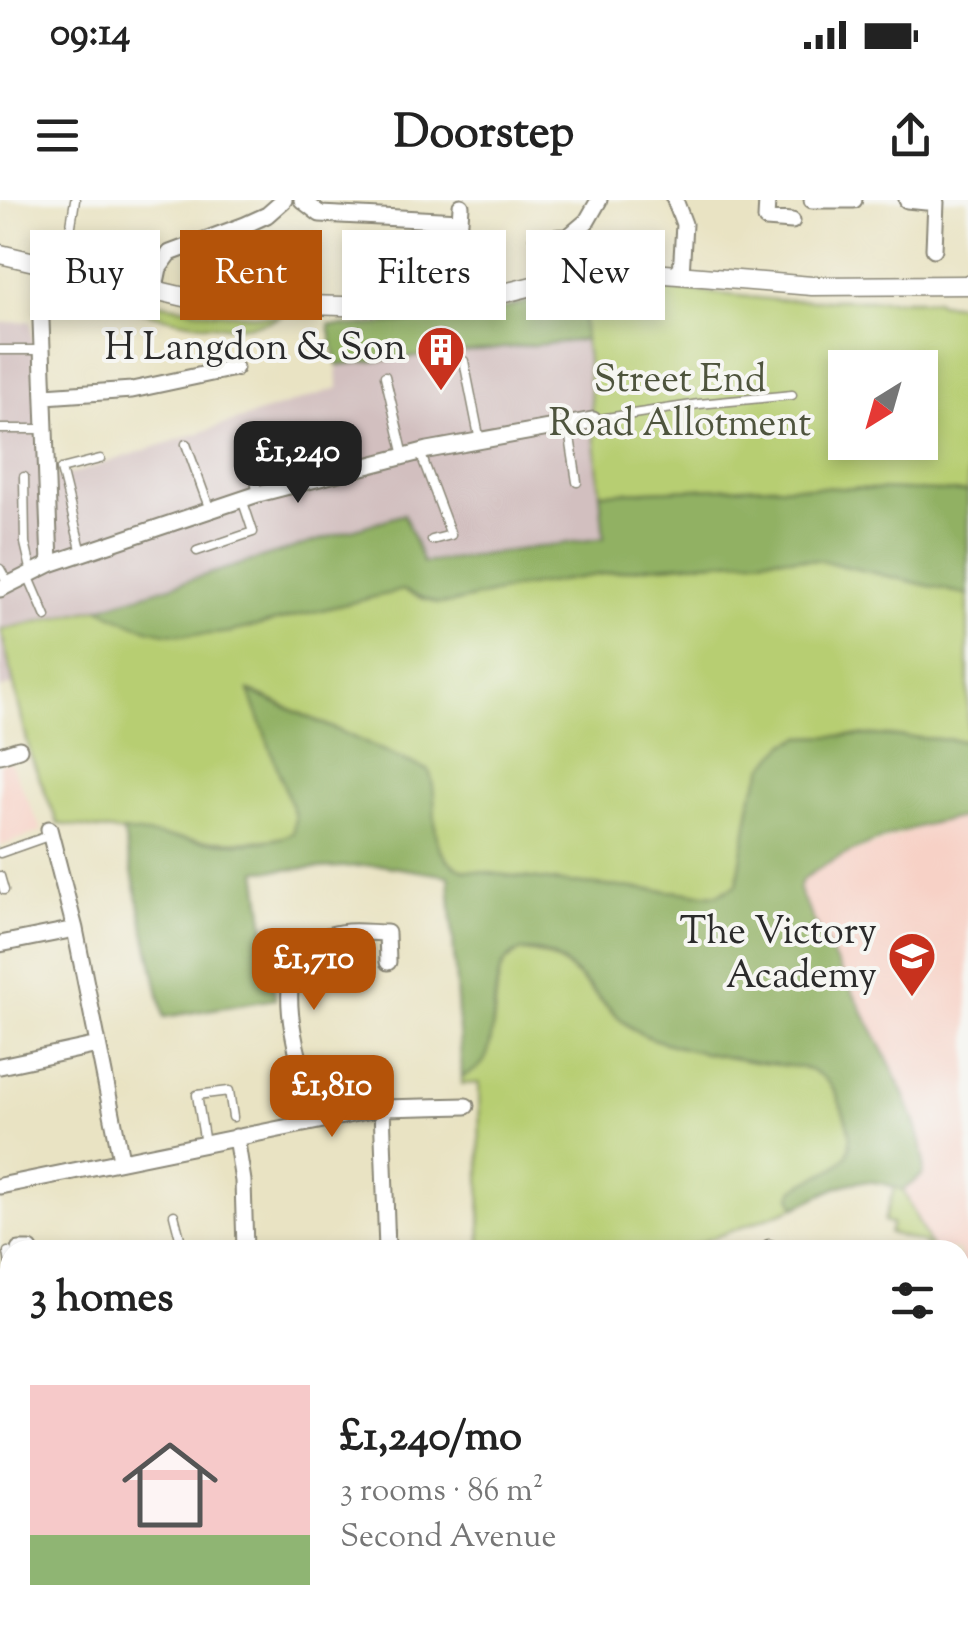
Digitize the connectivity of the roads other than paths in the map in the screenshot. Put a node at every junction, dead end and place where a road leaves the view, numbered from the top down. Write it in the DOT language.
graph roads {
  1 [pos="76,200"];
  2 [pos="284,200"];
  3 [pos="302,200"];
  4 [pos="599,200"];
  5 [pos="675,200"];
  6 [pos="767,200"];
  7 [pos="854,200"];
  8 [pos="907,200"];
  9 [pos="817,201"];
  10 [pos="934,201"];
  11 [pos="461,206"];
  12 [pos="792,221"];
  13 [pos="71,230"];
  14 [pos="576,230"];
  15 [pos="934,249"];
  16 [pos="0,254"];
  17 [pos="30,261"];
  18 [pos="160,267"];
  19 [pos="681,275"];
  20 [pos="968,285"];
  21 [pos="160,293"];
  22 [pos="43,320"];
  23 [pos="0,350"];
  24 [pos="42,350"];
  25 [pos="464,361"];
  26 [pos="236,368"];
  27 [pos="384,376"];
  28 [pos="44,396"];
  29 [pos="792,396"];
  30 [pos="594,420"];
  31 [pos="568,424"];
  32 [pos="0,429"];
  33 [pos="46,430"];
  34 [pos="480,440"];
  35 [pos="186,444"];
  36 [pos="412,454"];
  37 [pos="100,459"];
  38 [pos="330,475"];
  39 [pos="24,477"];
  40 [pos="577,482"];
  41 [pos="250,496"];
  42 [pos="210,510"];
  43 [pos="432,540"];
  44 [pos="198,552"];
  45 [pos="82,553"];
  46 [pos="50,564"];
  47 [pos="0,569"];
  48 [pos="30,574"];
  49 [pos="4,587"];
  50 [pos="46,617"];
  51 [pos="19,749"];
  52 [pos="0,755"];
  53 [pos="50,832"];
  54 [pos="0,853"];
  55 [pos="0,876"];
  56 [pos="4,890"];
  57 [pos="75,929"];
  58 [pos="0,944"];
  59 [pos="388,962"];
  60 [pos="98,1045"];
  61 [pos="0,1066"];
  62 [pos="466,1106"];
  63 [pos="382,1108"];
  64 [pos="233,1116"];
  65 [pos="316,1120"];
  66 [pos="236,1137"];
  67 [pos="205,1144"];
  68 [pos="121,1159"];
  69 [pos="0,1186"];
  70 [pos="174,1215"];
  71 [pos="180,1240"];
  72 [pos="245,1240"];
  73 [pos="388,1240"];
  1 -- 13 [label="lane"];
  2 -- 18 [label="street"];
  3 -- 11 [label="street"];
  4 -- 14 [label="street"];
  5 -- 19 [label="street"];
  6 -- 12 [label="street"];
  7 -- 9 [label="street"];
  8 -- 10 [label="street"];
  10 -- 15 [label="street"];
  16 -- 17 [label="street"];
  19 -- 20 [label="street"];
  19 -- 21 [label="street"];
  22 -- 24 [label="street"];
  23 -- 24 [label="lane"];
  24 -- 28 [label="street"];
  25 -- 34 [label="lane"];
  26 -- 28 [label="street"];
  27 -- 36 [label="lane"];
  28 -- 33 [label="street"];
  29 -- 30 [label="lane"];
  30 -- 31 [label="street"];
  31 -- 34 [label="street"];
  31 -- 40 [label="lane"];
  32 -- 33 [label="lane"];
  33 -- 46 [label="street"];
  34 -- 36 [label="street"];
  35 -- 42 [label="lane"];
  36 -- 38 [label="street"];
  36 -- 43 [label="lane"];
  37 -- 45 [label="lane"];
  38 -- 41 [label="street"];
  38 -- 41 [label="lane"];
  39 -- 48 [label="lane"];
  41 -- 42 [label="street"];
  41 -- 44 [label="lane"];
  42 -- 45 [label="street"];
  45 -- 46 [label="street"];
  46 -- 48 [label="street"];
  47 -- 49 [label="lane"];
  48 -- 49 [label="street"];
  48 -- 50 [label="lane"];
  51 -- 52 [label="street"];
  53 -- 54 [label="lane"];
  53 -- 57 [label="street"];
  55 -- 56 [label="lane"];
  57 -- 58 [label="street"];
  57 -- 60 [label="street"];
  59 -- 65 [label="street"];
  60 -- 61 [label="street"];
  60 -- 68 [label="street"];
  62 -- 63 [label="street"];
  63 -- 65 [label="street"];
  63 -- 73 [label="street"];
  64 -- 67 [label="lane"];
  65 -- 66 [label="street"];
  66 -- 67 [label="street"];
  66 -- 72 [label="street"];
  67 -- 68 [label="street"];
  68 -- 69 [label="street"];
  70 -- 71 [label="lane"];
}
